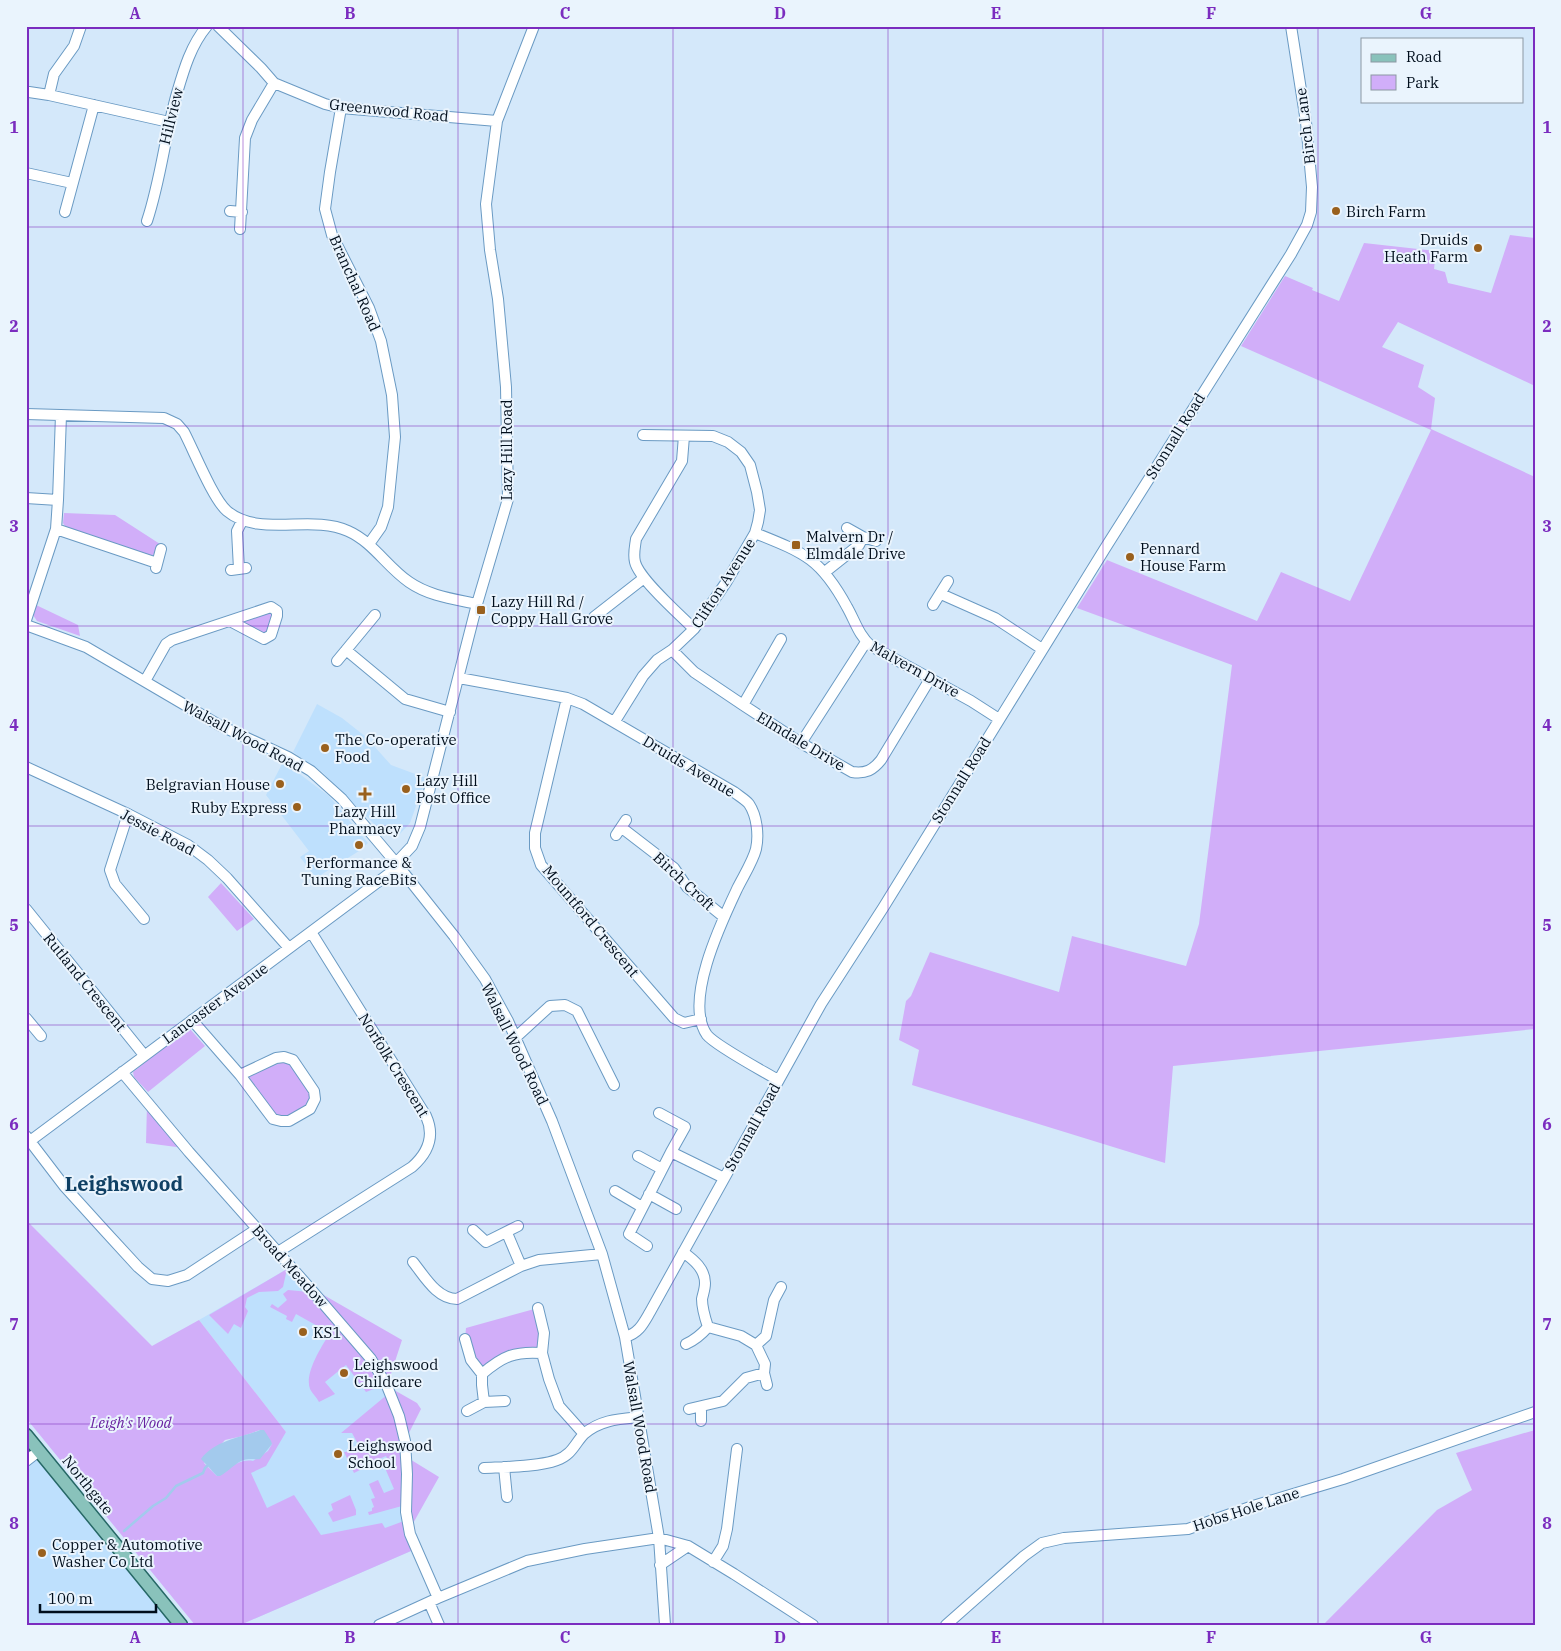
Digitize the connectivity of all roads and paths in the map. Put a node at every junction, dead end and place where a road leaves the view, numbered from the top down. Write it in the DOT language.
graph roads {
  1 [pos="81,26"];
  2 [pos="207,26"];
  3 [pos="218,26"];
  4 [pos="534,26"];
  5 [pos="1291,26"];
  6 [pos="274,83"];
  7 [pos="29,92"];
  8 [pos="49,95"];
  9 [pos="94,105"];
  10 [pos="341,108"];
  11 [pos="497,121"];
  12 [pos="169,122"];
  13 [pos="26,173"];
  14 [pos="72,183"];
  15 [pos="230,211"];
  16 [pos="65,212"];
  17 [pos="242,212"];
  18 [pos="152,216"];
  19 [pos="1307,225"];
  20 [pos="240,229"];
  21 [pos="26,414"];
  22 [pos="61,415"];
  23 [pos="643,435"];
  24 [pos="684,436"];
  25 [pos="26,498"];
  26 [pos="58,500"];
  27 [pos="242,521"];
  28 [pos="847,528"];
  29 [pos="56,529"];
  30 [pos="755,533"];
  31 [pos="863,537"];
  32 [pos="876,541"];
  33 [pos="369,544"];
  34 [pos="160,550"];
  35 [pos="239,569"];
  36 [pos="825,572"];
  37 [pos="644,578"];
  38 [pos="948,581"];
  39 [pos="941,594"];
  40 [pos="477,604"];
  41 [pos="934,605"];
  42 [pos="375,615"];
  43 [pos="595,617"];
  44 [pos="26,620"];
  45 [pos="230,621"];
  46 [pos="26,625"];
  47 [pos="694,629"];
  48 [pos="866,642"];
  49 [pos="781,645"];
  50 [pos="346,650"];
  51 [pos="672,650"];
  52 [pos="1042,650"];
  53 [pos="337,661"];
  54 [pos="459,678"];
  55 [pos="930,679"];
  56 [pos="145,681"];
  57 [pos="567,698"];
  58 [pos="743,705"];
  59 [pos="450,712"];
  60 [pos="999,719"];
  61 [pos="614,721"];
  62 [pos="802,743"];
  63 [pos="26,767"];
  64 [pos="128,814"];
  65 [pos="621,828"];
  66 [pos="396,863"];
  67 [pos="26,909"];
  68 [pos="724,917"];
  69 [pos="145,918"];
  70 [pos="311,932"];
  71 [pos="289,948"];
  72 [pos="26,1018"];
  73 [pos="700,1019"];
  74 [pos="192,1020"];
  75 [pos="41,1036"];
  76 [pos="515,1038"];
  77 [pos="144,1055"];
  78 [pos="122,1072"];
  79 [pos="240,1075"];
  80 [pos="778,1080"];
  81 [pos="614,1085"];
  82 [pos="659,1113"];
  83 [pos="28,1138"];
  84 [pos="671,1152"];
  85 [pos="638,1156"];
  86 [pos="662,1169"];
  87 [pos="724,1178"];
  88 [pos="615,1191"];
  89 [pos="649,1194"];
  90 [pos="642,1207"];
  91 [pos="676,1209"];
  92 [pos="518,1226"];
  93 [pos="257,1229"];
  94 [pos="473,1230"];
  95 [pos="507,1233"];
  96 [pos="647,1246"];
  97 [pos="278,1252"];
  98 [pos="683,1252"];
  99 [pos="602,1254"];
  100 [pos="413,1262"];
  101 [pos="521,1266"];
  102 [pos="781,1287"];
  103 [pos="764,1295"];
  104 [pos="774,1300"];
  105 [pos="538,1308"];
  106 [pos="708,1327"];
  107 [pos="625,1336"];
  108 [pos="465,1339"];
  109 [pos="686,1344"];
  110 [pos="756,1345"];
  111 [pos="542,1353"];
  112 [pos="764,1373"];
  113 [pos="482,1374"];
  114 [pos="767,1385"];
  115 [pos="505,1401"];
  116 [pos="484,1402"];
  117 [pos="701,1407"];
  118 [pos="689,1409"];
  119 [pos="468,1411"];
  120 [pos="1535,1412"];
  121 [pos="639,1417"];
  122 [pos="701,1421"];
  123 [pos="584,1434"];
  124 [pos="26,1435"];
  125 [pos="738,1449"];
  126 [pos="39,1451"];
  127 [pos="26,1461"];
  128 [pos="484,1468"];
  129 [pos="504,1468"];
  130 [pos="507,1497"];
  131 [pos="660,1538"];
  132 [pos="688,1546"];
  133 [pos="714,1562"];
  134 [pos="660,1566"];
  135 [pos="434,1600"];
  136 [pos="181,1625"];
  137 [pos="380,1625"];
  138 [pos="439,1625"];
  139 [pos="665,1625"];
  140 [pos="813,1625"];
  141 [pos="946,1625"];
  1 -- 8 [label="street"];
  2 -- 12 [label="street, Hillview"];
  3 -- 6 [label="street, Greenwood Road"];
  4 -- 11 [label="street, Lazy Hill Road"];
  5 -- 19 [label="street, Birch Lane"];
  6 -- 10 [label="street, Greenwood Road"];
  6 -- 17 [label="street"];
  7 -- 8 [label="street"];
  8 -- 9 [label="street"];
  9 -- 12 [label="street"];
  9 -- 14 [label="street"];
  10 -- 11 [label="street, Greenwood Road"];
  10 -- 33 [label="street, Branchal Road"];
  11 -- 40 [label="street, Lazy Hill Road"];
  12 -- 18 [label="street, Hillview"];
  13 -- 14 [label="street"];
  14 -- 16 [label="street"];
  15 -- 17 [label="street"];
  17 -- 20 [label="street"];
  19 -- 52 [label="street, Stonnall Road"];
  21 -- 22 [label="street"];
  22 -- 26 [label="street"];
  22 -- 27 [label="street"];
  23 -- 24 [label="street, Clifton Avenue"];
  24 -- 30 [label="street, Clifton Avenue"];
  24 -- 37 [label="street"];
  25 -- 26 [label="street"];
  26 -- 29 [label="street"];
  27 -- 33 [label="street"];
  27 -- 35 [label="street"];
  28 -- 31 [label="street"];
  29 -- 34 [label="street"];
  29 -- 44 [label="street"];
  30 -- 36 [label="street, Malvern Drive"];
  30 -- 47 [label="street, Clifton Avenue"];
  31 -- 32 [label="street"];
  31 -- 36 [label="street"];
  33 -- 40 [label="street"];
  36 -- 48 [label="street, Malvern Drive"];
  37 -- 43 [label="street"];
  37 -- 47 [label="street"];
  38 -- 39 [label="street"];
  39 -- 41 [label="street"];
  39 -- 52 [label="street"];
  40 -- 54 [label="street, Lazy Hill Road"];
  42 -- 50 [label="street"];
  45 -- 56 [label="street"];
  46 -- 56 [label="street, Walsall Wood Road"];
  47 -- 51 [label="street, Clifton Avenue"];
  48 -- 55 [label="street, Malvern Drive"];
  48 -- 62 [label="street"];
  49 -- 58 [label="street"];
  50 -- 53 [label="street"];
  50 -- 59 [label="street"];
  51 -- 58 [label="street, Elmdale Drive"];
  51 -- 61 [label="street, Clifton Avenue"];
  52 -- 60 [label="street, Stonnall Road"];
  54 -- 57 [label="street, Druids Avenue"];
  54 -- 59 [label="street, Lazy Hill Road"];
  55 -- 60 [label="street, Malvern Drive"];
  55 -- 62 [label="street, Elmdale Drive"];
  56 -- 66 [label="street, Walsall Wood Road"];
  57 -- 61 [label="street, Druids Avenue"];
  57 -- 73 [label="street, Mountford Crescent"];
  58 -- 62 [label="street, Elmdale Drive"];
  59 -- 66 [label="street, Lazy Hill Road"];
  60 -- 80 [label="street, Stonnall Road"];
  61 -- 68 [label="street, Druids Avenue"];
  63 -- 64 [label="street, Jessie Road"];
  64 -- 69 [label="street"];
  64 -- 71 [label="street, Jessie Road"];
  65 -- 68 [label="street, Birch Croft"];
  66 -- 70 [label="street, Lancaster Avenue"];
  66 -- 76 [label="street, Walsall Wood Road"];
  67 -- 77 [label="street, Rutland Crescent"];
  68 -- 73 [label="street, Druids Avenue"];
  70 -- 71 [label="street, Lancaster Avenue"];
  70 -- 97 [label="street, Norfolk Crescent"];
  71 -- 74 [label="street, Lancaster Avenue"];
  72 -- 75 [label="street"];
  73 -- 80 [label="street"];
  74 -- 77 [label="street, Lancaster Avenue"];
  74 -- 79 [label="street"];
  76 -- 81 [label="street"];
  76 -- 99 [label="street, Walsall Wood Road"];
  77 -- 78 [label="street, Lancaster Avenue"];
  78 -- 83 [label="street, Lancaster Avenue"];
  78 -- 93 [label="street, Broad Meadow"];
  79 -- 79 [label="street"];
  80 -- 87 [label="street, Stonnall Road"];
  82 -- 84 [label="street"];
  83 -- 93 [label="street"];
  84 -- 86 [label="street"];
  84 -- 87 [label="street"];
  85 -- 86 [label="street"];
  86 -- 89 [label="street"];
  87 -- 98 [label="street, Stonnall Road"];
  88 -- 90 [label="street"];
  89 -- 90 [label="street"];
  89 -- 91 [label="street"];
  90 -- 96 [label="street"];
  92 -- 95 [label="street"];
  93 -- 97 [label="street, Broad Meadow"];
  94 -- 95 [label="street"];
  95 -- 101 [label="street"];
  97 -- 135 [label="street, Broad Meadow"];
  98 -- 106 [label="street"];
  98 -- 107 [label="street, Stonnall Road"];
  99 -- 101 [label="street"];
  99 -- 107 [label="street, Walsall Wood Road"];
  100 -- 101 [label="street"];
  102 -- 104 [label="street"];
  103 -- 104 [label="street"];
  104 -- 110 [label="street"];
  105 -- 111 [label="street"];
  106 -- 109 [label="street"];
  106 -- 110 [label="street"];
  107 -- 121 [label="street, Walsall Wood Road"];
  108 -- 113 [label="street"];
  110 -- 112 [label="street"];
  111 -- 113 [label="street"];
  111 -- 123 [label="street"];
  112 -- 114 [label="street"];
  112 -- 117 [label="street"];
  113 -- 116 [label="street"];
  115 -- 116 [label="street"];
  116 -- 119 [label="street"];
  117 -- 118 [label="street"];
  117 -- 122 [label="street"];
  120 -- 141 [label="street, Hobs Hole Lane"];
  121 -- 123 [label="street"];
  121 -- 131 [label="street, Walsall Wood Road"];
  123 -- 129 [label="street"];
  124 -- 126 [label="main road, Northgate"];
  125 -- 133 [label="street"];
  126 -- 127 [label="street"];
  126 -- 136 [label="main road, Northgate"];
  128 -- 129 [label="street"];
  129 -- 130 [label="street"];
  131 -- 132 [label="street"];
  131 -- 134 [label="street, Walsall Wood Road"];
  131 -- 135 [label="street"];
  132 -- 133 [label="street"];
  132 -- 134 [label="street"];
  133 -- 140 [label="street"];
  134 -- 139 [label="street, Walsall Wood Road"];
  135 -- 137 [label="street"];
  135 -- 138 [label="street, Broad Meadow"];
}
